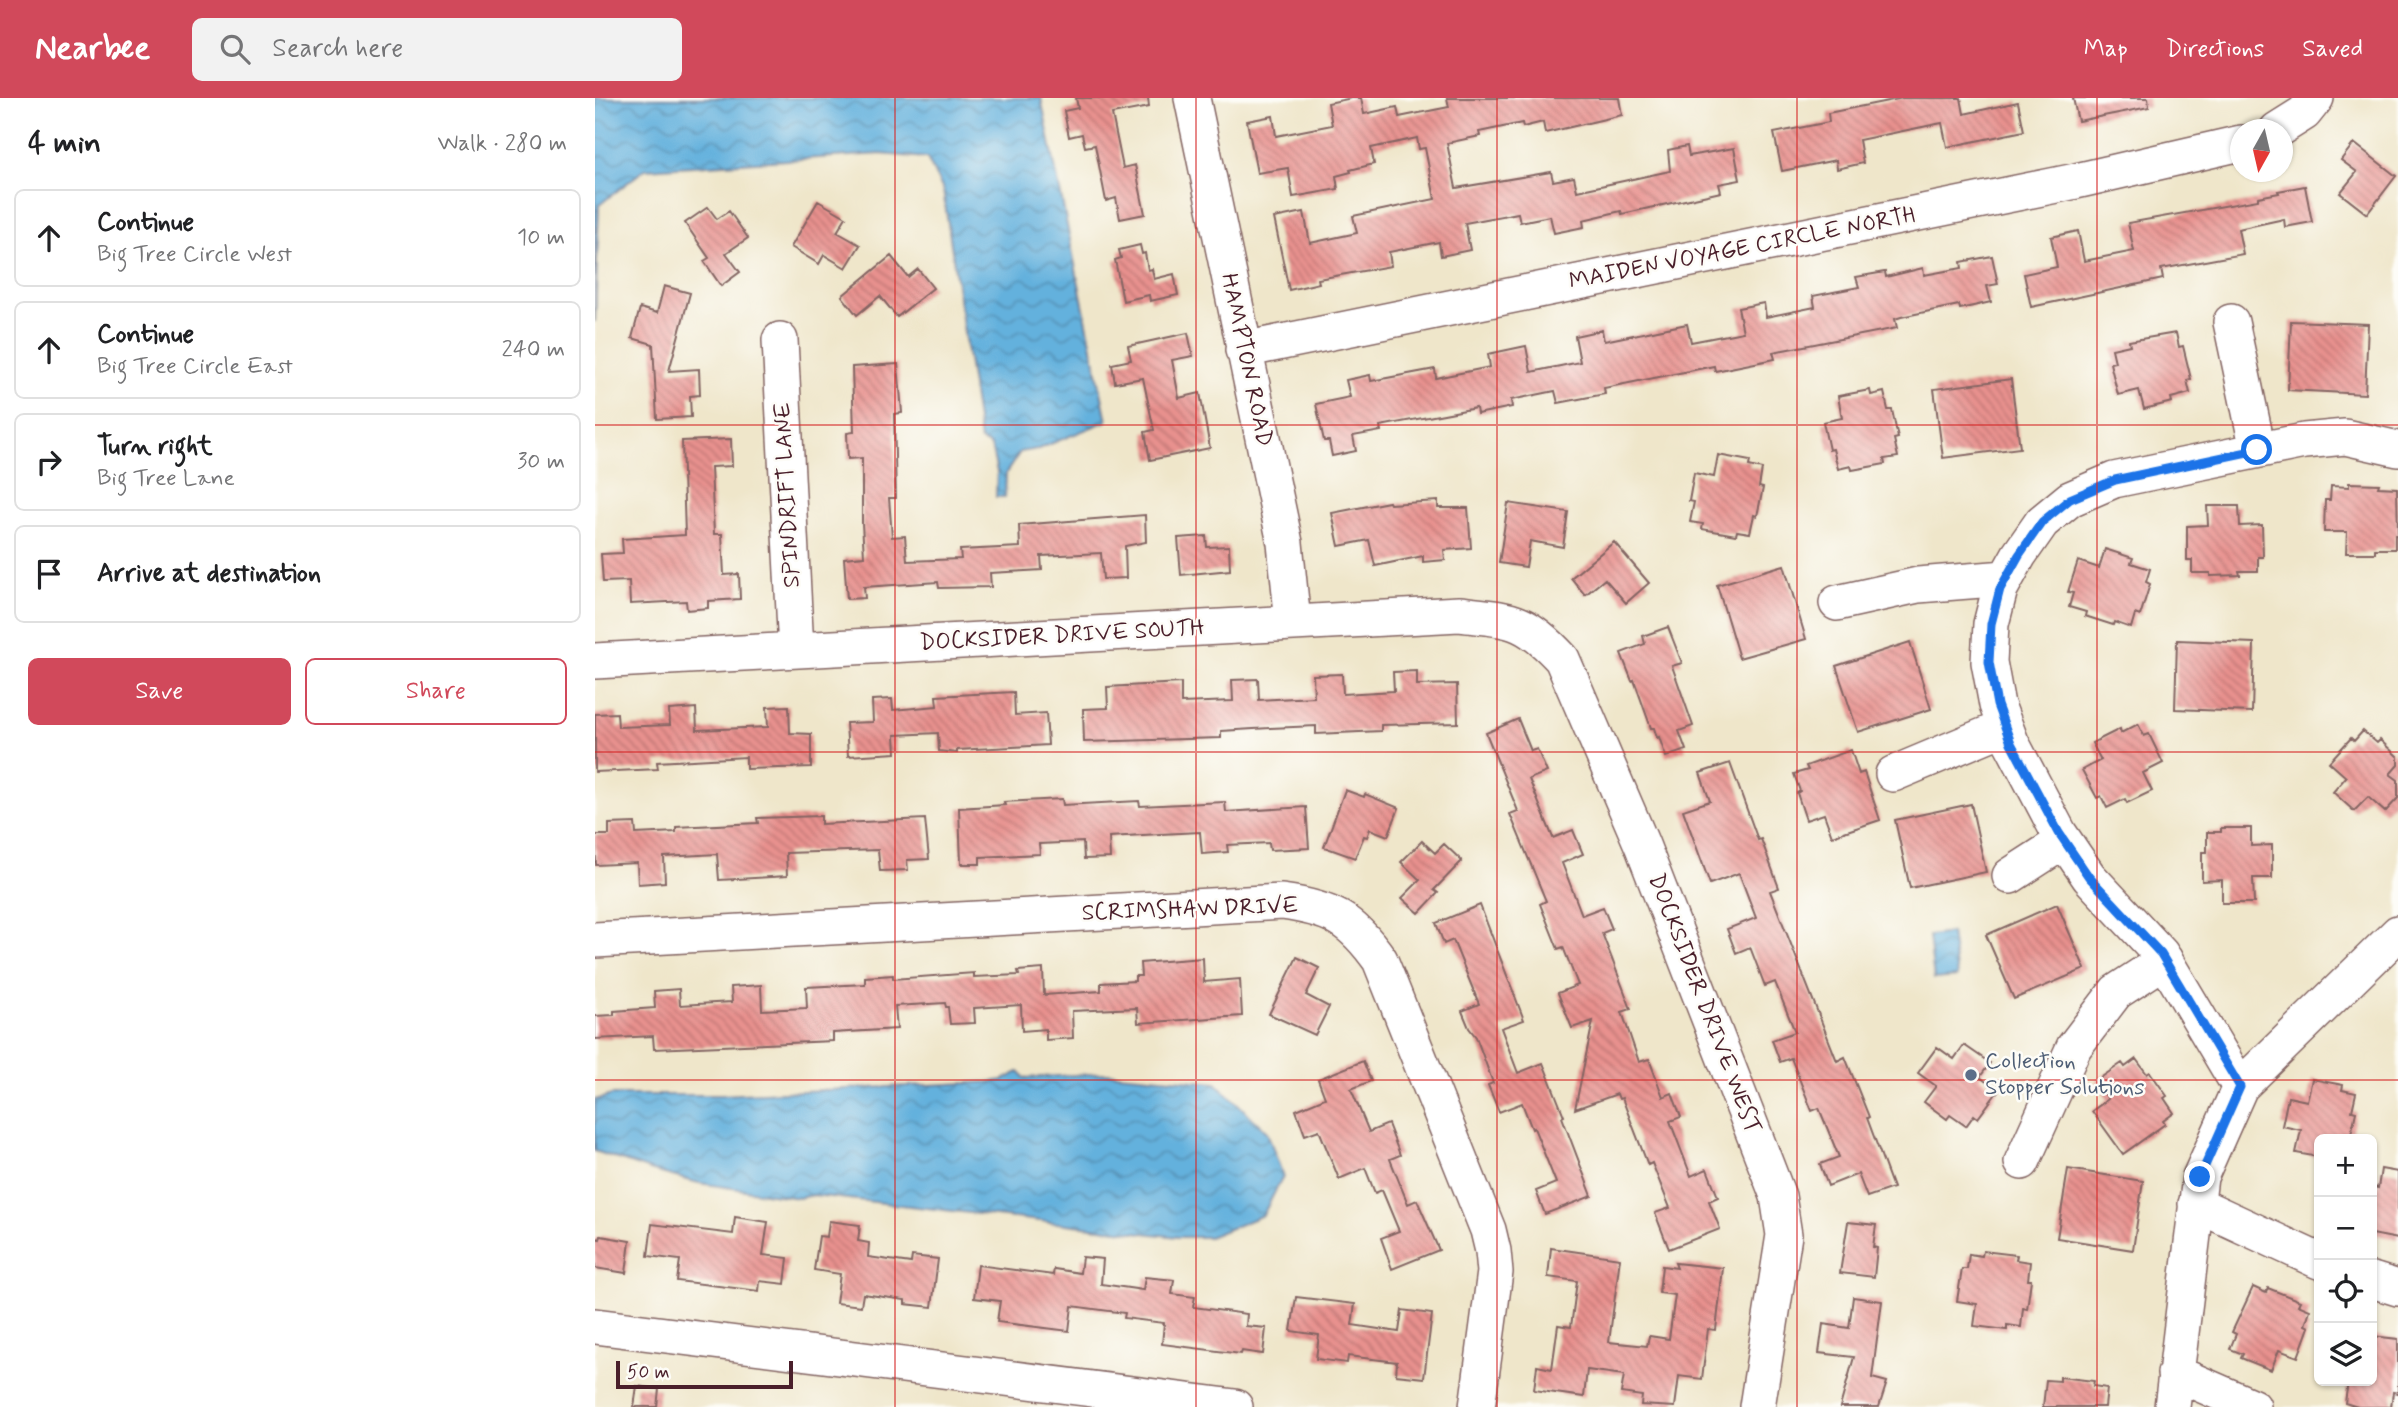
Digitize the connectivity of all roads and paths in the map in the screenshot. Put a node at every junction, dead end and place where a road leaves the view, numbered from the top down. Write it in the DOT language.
graph roads {
  1 [pos="1192,98"];
  2 [pos="2230,146"];
  3 [pos="2231,322"];
  4 [pos="780,340"];
  5 [pos="1243,351"];
  6 [pos="2398,449"];
  7 [pos="2257,450"];
  8 [pos="2006,578"];
  9 [pos="1837,603"];
  10 [pos="1293,623"];
  11 [pos="1527,628"];
  12 [pos="796,650"];
  13 [pos="595,661"];
  14 [pos="2005,727"];
  15 [pos="1893,774"];
  16 [pos="2064,841"];
  17 [pos="2010,876"];
  18 [pos="2398,933"];
  19 [pos="595,940"];
  20 [pos="2165,960"];
  21 [pos="2240,1087"];
  22 [pos="2022,1161"];
  23 [pos="2196,1204"];
  24 [pos="2317,1260"];
  25 [pos="2377,1282"];
  26 [pos="2398,1289"];
  27 [pos="595,1326"];
  28 [pos="2175,1373"];
  29 [pos="1235,1407"];
  30 [pos="1477,1407"];
  31 [pos="1757,1407"];
  32 [pos="2172,1407"];
  33 [pos="2253,1407"];
  1 -- 5 [label="street, HAMPTON ROAD"];
  2 -- 5 [label="street, MAIDEN VOYAGE CIRCLE NORTH"];
  3 -- 7 [label="street"];
  4 -- 12 [label="street, SPINDRIFT LANE"];
  5 -- 10 [label="street, HAMPTON ROAD"];
  6 -- 7 [label="street"];
  7 -- 8 [label="street"];
  8 -- 9 [label="street"];
  8 -- 14 [label="street"];
  10 -- 11 [label="street, DOCKSIDER DRIVE SOUTH"];
  10 -- 12 [label="street, DOCKSIDER DRIVE SOUTH"];
  11 -- 31 [label="street, DOCKSIDER DRIVE WEST"];
  12 -- 13 [label="street, DOCKSIDER DRIVE SOUTH"];
  14 -- 15 [label="street"];
  14 -- 16 [label="street"];
  16 -- 17 [label="street"];
  16 -- 20 [label="street"];
  18 -- 21 [label="street"];
  19 -- 30 [label="street, SCRIMSHAW DRIVE"];
  20 -- 21 [label="street"];
  20 -- 22 [label="street"];
  21 -- 23 [label="street"];
  23 -- 24 [label="street"];
  23 -- 28 [label="street"];
  25 -- 26 [label="street"];
  27 -- 29 [label="street"];
  28 -- 32 [label="street"];
  28 -- 33 [label="street"];
}
